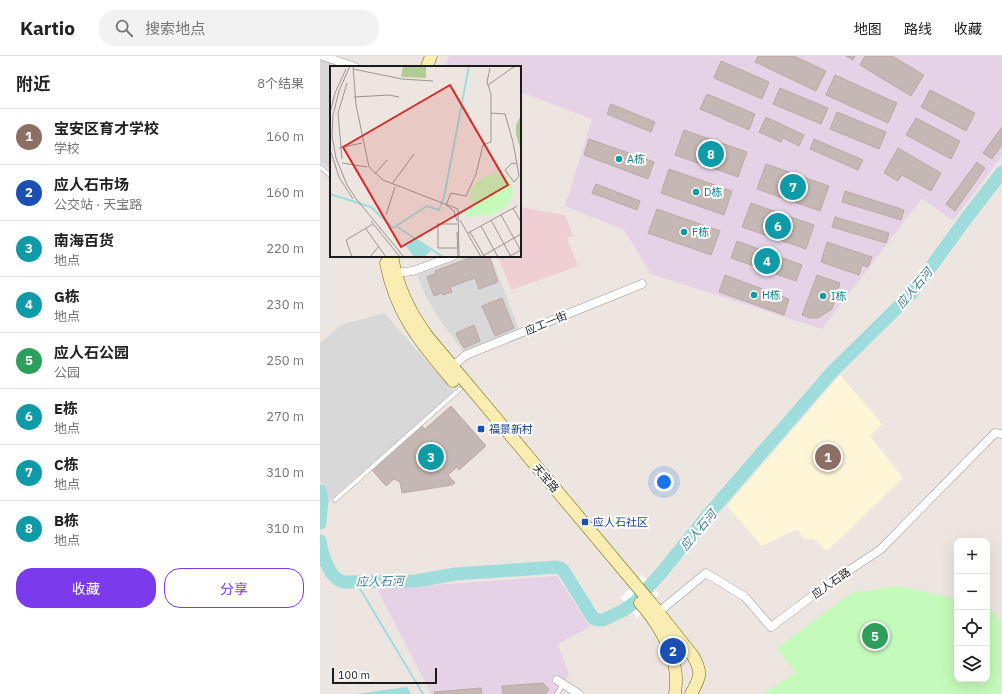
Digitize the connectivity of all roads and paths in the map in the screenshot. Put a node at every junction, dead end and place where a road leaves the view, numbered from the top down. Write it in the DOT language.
graph roads {
  1 [pos="323,56"];
  2 [pos="431,56"];
  3 [pos="439,56"];
  4 [pos="352,66"];
  5 [pos="427,66"];
  6 [pos="436,66"];
  7 [pos="320,167"];
  8 [pos="330,175"];
  9 [pos="385,257"];
  10 [pos="392,257"];
  11 [pos="450,257"];
  12 [pos="396,273"];
  13 [pos="642,284"];
  14 [pos="452,367"];
  15 [pos="460,389"];
  16 [pos="1002,434"];
  17 [pos="335,500"];
  18 [pos="632,586"];
  19 [pos="652,611"];
  20 [pos="560,682"];
  21 [pos="557,694"];
  22 [pos="579,694"];
  23 [pos="675,694"];
  24 [pos="691,694"];
  1 -- 4 [label="street"];
  2 -- 5 [label="street"];
  3 -- 6 [label="street"];
  7 -- 8 [label="lane"];
  9 -- 15 [label="street, 天宝路"];
  10 -- 12 [label="street, 天宝路"];
  11 -- 12 [label="street"];
  12 -- 14 [label="street, 天宝路"];
  13 -- 14 [label="street, 应工一街"];
  14 -- 18 [label="street, 天宝路"];
  15 -- 17 [label="lane"];
  15 -- 18 [label="street, 天宝路"];
  16 -- 19 [label="street, 应人石路"];
  18 -- 19 [label="street, 天宝路"];
  19 -- 23 [label="street, 天宝路"];
  19 -- 24 [label="street, 天宝路"];
  20 -- 21 [label="lane"];
  20 -- 22 [label="street"];
}
